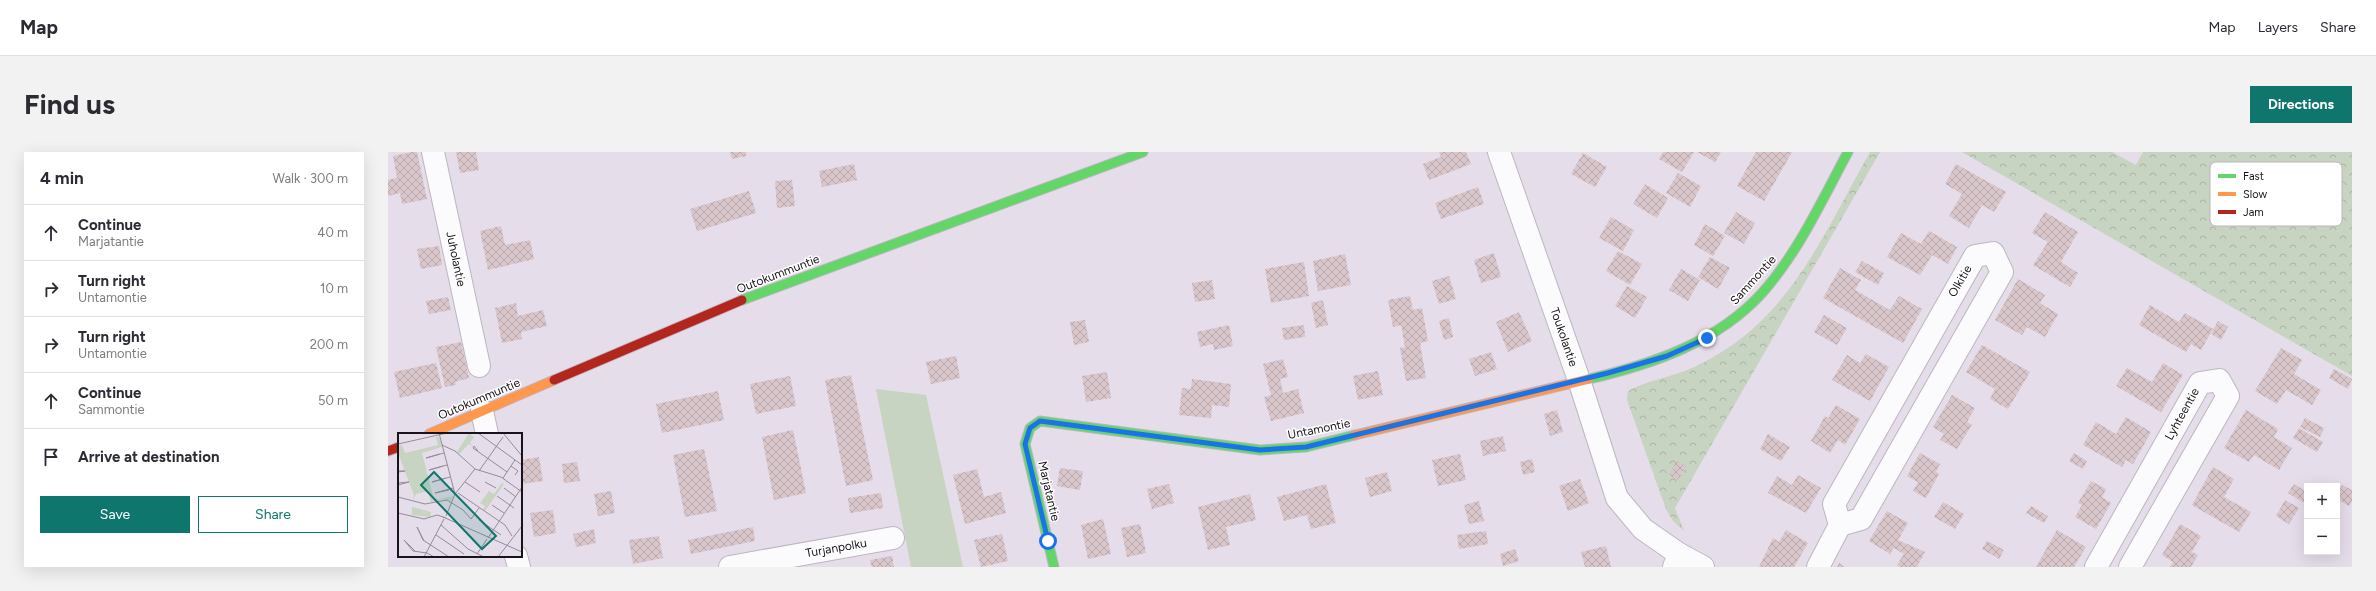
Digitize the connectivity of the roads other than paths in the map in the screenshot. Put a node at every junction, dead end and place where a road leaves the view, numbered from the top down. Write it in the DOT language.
graph roads {
  1 [pos="433,152"];
  2 [pos="1143,152"];
  3 [pos="1499,152"];
  4 [pos="1848,152"];
  5 [pos="479,366"];
  6 [pos="1579,380"];
  7 [pos="1900,387"];
  8 [pos="1928,403"];
  9 [pos="482,411"];
  10 [pos="430,433"];
  11 [pos="487,433"];
  12 [pos="1025,444"];
  13 [pos="398,447"];
  14 [pos="388,451"];
  15 [pos="2126,514"];
  16 [pos="1840,525"];
  17 [pos="2152,529"];
  18 [pos="893,538"];
  19 [pos="516,557"];
  20 [pos="1677,561"];
  21 [pos="519,567"];
  22 [pos="730,567"];
  23 [pos="1054,567"];
  24 [pos="1702,567"];
  25 [pos="1818,567"];
  26 [pos="2096,567"];
  27 [pos="2130,567"];
  1 -- 5 [label="street, Juholantie"];
  2 -- 9 [label="street, Outokummuntie"];
  3 -- 6 [label="street, Toukolantie"];
  4 -- 6 [label="street, Sammontie"];
  6 -- 12 [label="street, Untamontie"];
  6 -- 20 [label="street, Toukolantie"];
  7 -- 8 [label="street"];
  7 -- 8 [label="street, Olkitie"];
  7 -- 16 [label="street, Olkitie"];
  8 -- 16 [label="street, Olkitie"];
  9 -- 10 [label="street, Outokummuntie"];
  9 -- 11 [label="street"];
  12 -- 23 [label="street, Marjatantie"];
  13 -- 14 [label="street"];
  15 -- 17 [label="street"];
  15 -- 17 [label="street, Lyhteentie"];
  15 -- 26 [label="street, Lyhteentie"];
  16 -- 25 [label="street"];
  17 -- 27 [label="street, Lyhteentie"];
  18 -- 22 [label="street, Turjanpolku"];
  19 -- 21 [label="street"];
  20 -- 24 [label="street, Toukolantie"];
}
